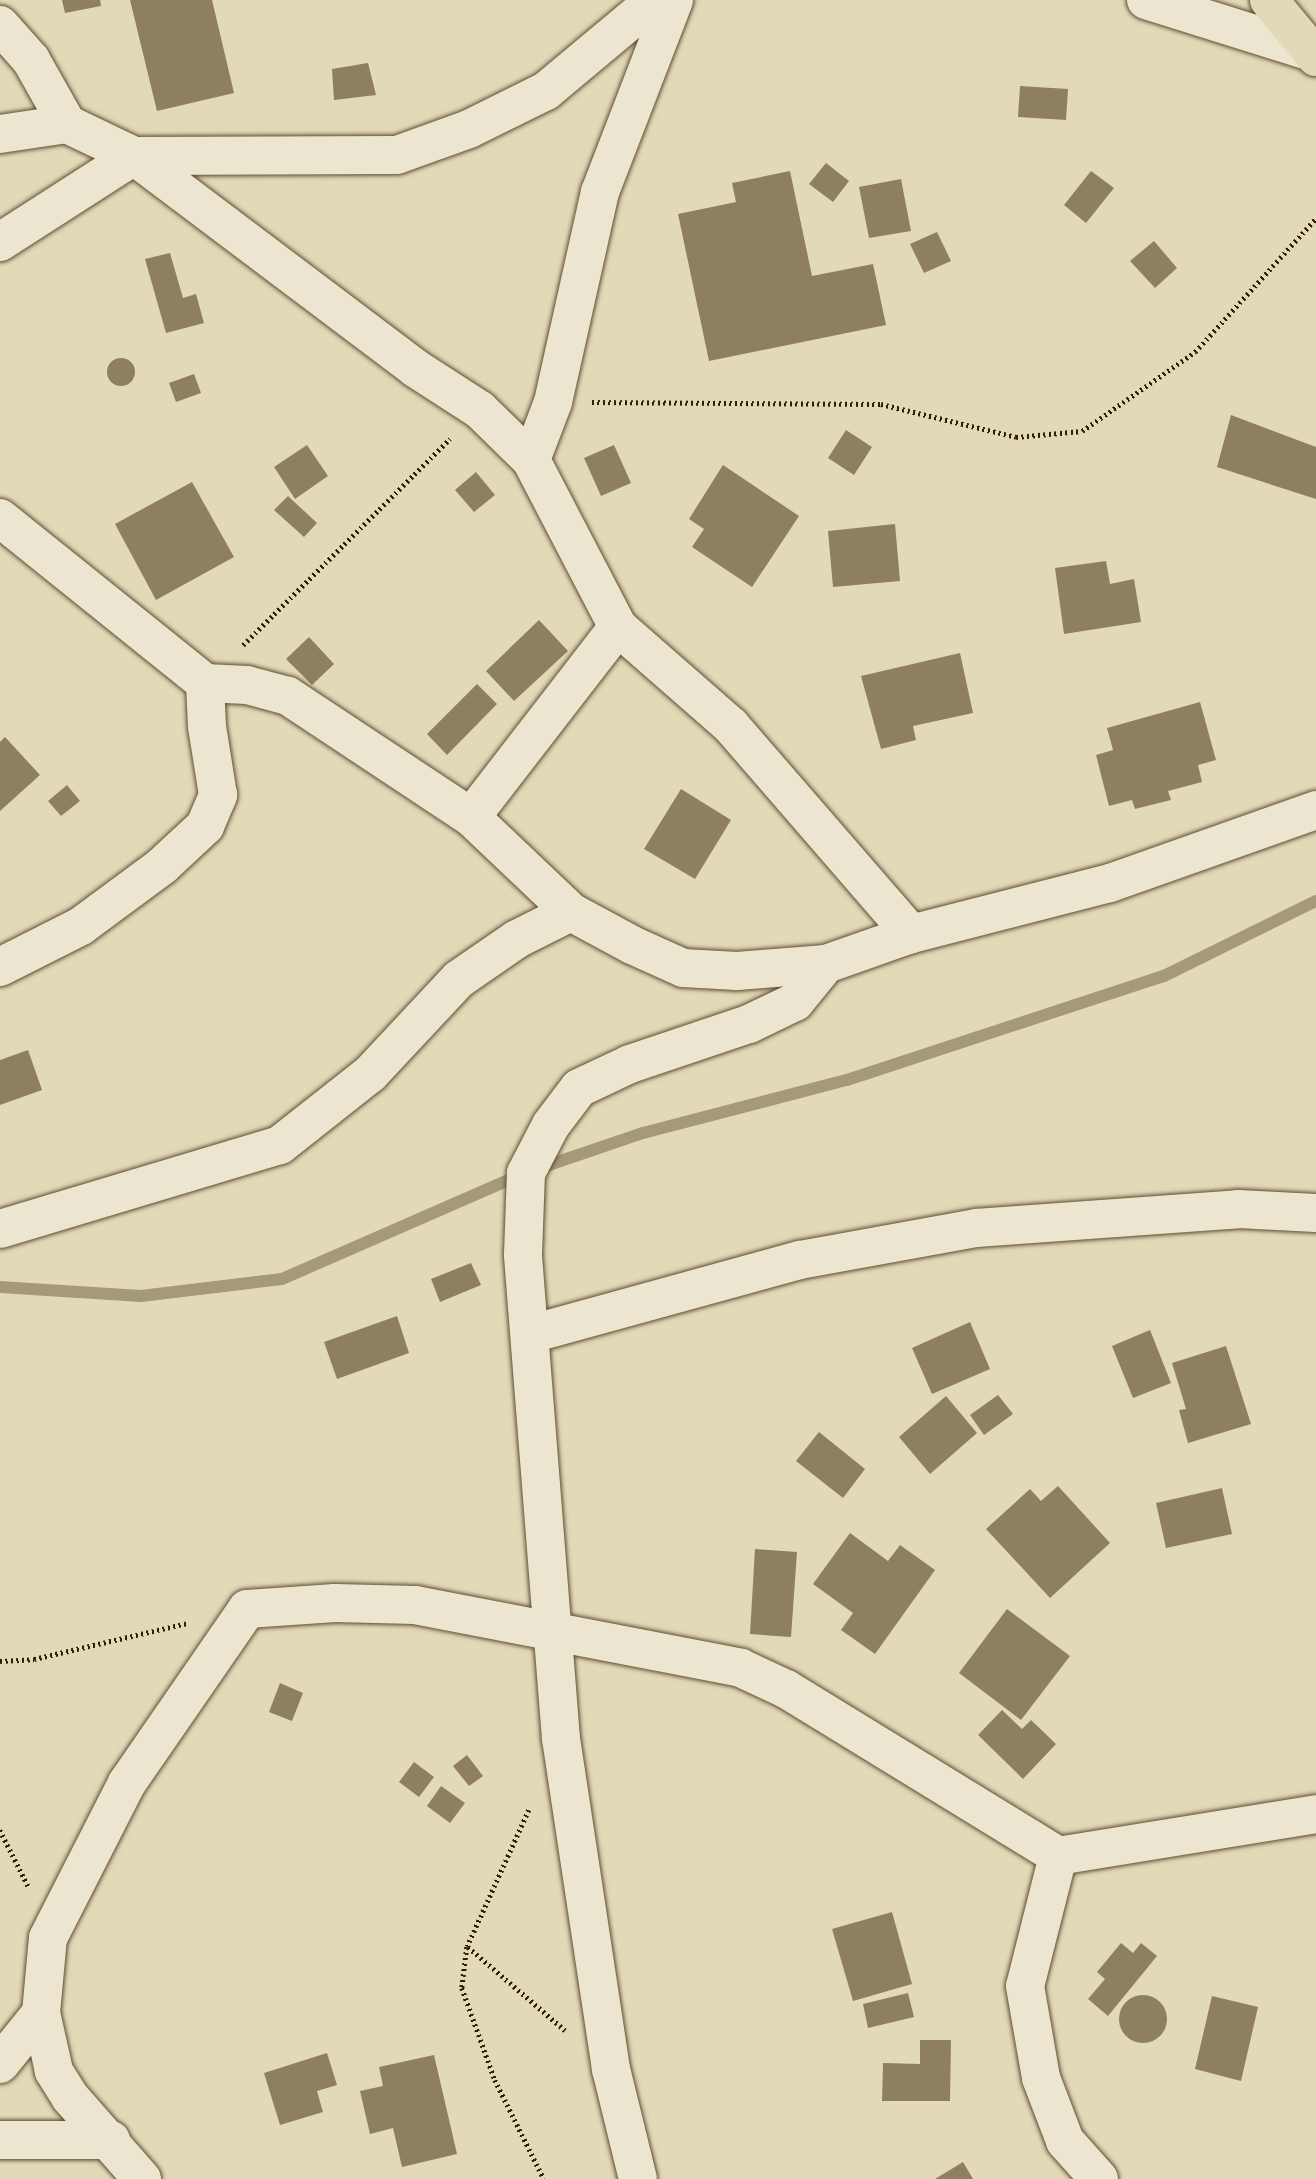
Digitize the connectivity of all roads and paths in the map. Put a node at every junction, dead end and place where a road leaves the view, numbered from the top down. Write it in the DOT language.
graph roads {
  1 [pos="655,0"];
  2 [pos="674,0"];
  3 [pos="1146,0"];
  4 [pos="1269,0"];
  5 [pos="0,25"];
  6 [pos="1314,55"];
  7 [pos="68,124"];
  8 [pos="0,134"];
  9 [pos="134,156"];
  10 [pos="1316,218"];
  11 [pos="0,242"];
  12 [pos="553,402"];
  13 [pos="480,410"];
  14 [pos="531,460"];
  15 [pos="0,518"];
  16 [pos="618,627"];
  17 [pos="205,683"];
  18 [pos="1316,810"];
  19 [pos="471,817"];
  20 [pos="572,912"];
  21 [pos="911,934"];
  22 [pos="825,964"];
  23 [pos="0,967"];
  24 [pos="1316,1213"];
  25 [pos="0,1229"];
  26 [pos="531,1334"];
  27 [pos="247,1609"];
  28 [pos="553,1634"];
  29 [pos="0,1661"];
  30 [pos="534,1800"];
  31 [pos="1316,1814"];
  32 [pos="0,1830"];
  33 [pos="1058,1856"];
  34 [pos="48,1938"];
  35 [pos="467,1947"];
  36 [pos="41,2013"];
  37 [pos="0,2064"];
  38 [pos="611,2069"];
  39 [pos="0,2140"];
  40 [pos="111,2140"];
  41 [pos="142,2179"];
  42 [pos="544,2179"];
  43 [pos="638,2179"];
  44 [pos="1099,2179"];
  1 -- 9 [label="street"];
  2 -- 12 [label="street"];
  3 -- 6 [label="street"];
  4 -- 6 [label="main road"];
  5 -- 7 [label="street"];
  7 -- 8 [label="street"];
  7 -- 9 [label="street"];
  9 -- 11 [label="street"];
  9 -- 13 [label="street"];
  10 -- 12 [label="path"];
  12 -- 14 [label="street"];
  13 -- 14 [label="street"];
  13 -- 17 [label="path"];
  14 -- 16 [label="street"];
  15 -- 17 [label="street"];
  16 -- 19 [label="street"];
  16 -- 21 [label="street"];
  17 -- 19 [label="street"];
  17 -- 23 [label="street"];
  18 -- 21 [label="street"];
  19 -- 20 [label="street"];
  20 -- 22 [label="street"];
  20 -- 25 [label="street"];
  21 -- 22 [label="street"];
  22 -- 26 [label="street"];
  24 -- 26 [label="street"];
  26 -- 28 [label="street"];
  27 -- 28 [label="street"];
  27 -- 29 [label="path"];
  27 -- 34 [label="street"];
  28 -- 33 [label="street"];
  28 -- 38 [label="street"];
  30 -- 35 [label="path"];
  31 -- 33 [label="street"];
  32 -- 34 [label="path"];
  33 -- 44 [label="street"];
  34 -- 36 [label="street"];
  35 -- 38 [label="path"];
  35 -- 42 [label="path"];
  36 -- 37 [label="street"];
  36 -- 40 [label="street"];
  38 -- 43 [label="street"];
  39 -- 40 [label="street"];
  40 -- 41 [label="street"];
}
